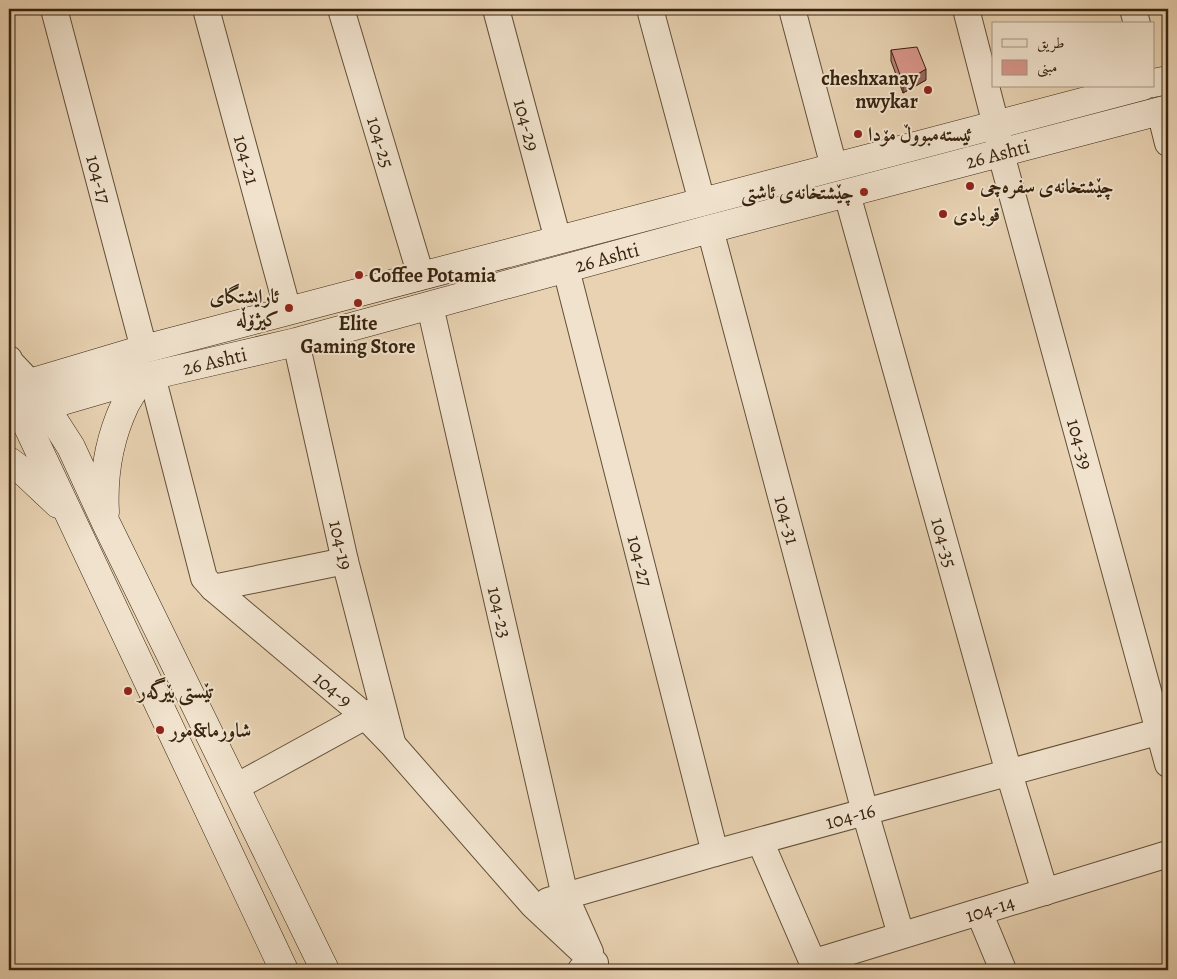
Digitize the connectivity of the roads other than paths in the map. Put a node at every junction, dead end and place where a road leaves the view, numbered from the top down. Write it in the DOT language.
graph roads {
  1 [pos="54,9"];
  2 [pos="206,9"];
  3 [pos="341,9"];
  4 [pos="496,9"];
  5 [pos="650,9"];
  6 [pos="792,9"];
  7 [pos="966,9"];
  8 [pos="1133,9"];
  9 [pos="1136,22"];
  10 [pos="1168,80"];
  11 [pos="1154,84"];
  12 [pos="1135,88"];
  13 [pos="1164,110"];
  14 [pos="996,125"];
  15 [pos="1168,143"];
  16 [pos="1002,154"];
  17 [pos="834,167"];
  18 [pos="848,194"];
  19 [pos="702,202"];
  20 [pos="710,230"];
  21 [pos="558,240"];
  22 [pos="566,269"];
  23 [pos="421,276"];
  24 [pos="430,306"];
  25 [pos="288,311"];
  26 [pos="296,342"];
  27 [pos="144,349"];
  28 [pos="9,359"];
  29 [pos="147,377"];
  30 [pos="20,398"];
  31 [pos="9,461"];
  32 [pos="70,517"];
  33 [pos="105,521"];
  34 [pos="346,561"];
  35 [pos="213,588"];
  36 [pos="374,711"];
  37 [pos="1164,730"];
  38 [pos="1168,764"];
  39 [pos="1009,773"];
  40 [pos="236,787"];
  41 [pos="865,812"];
  42 [pos="760,841"];
  43 [pos="715,853"];
  44 [pos="1168,854"];
  45 [pos="1045,892"];
  46 [pos="533,905"];
  47 [pos="569,906"];
  48 [pos="978,912"];
  49 [pos="901,935"];
  50 [pos="814,966"];
  51 [pos="592,968"];
  52 [pos="284,970"];
  53 [pos="325,970"];
  54 [pos="1003,970"];
  1 -- 27 [label="street, 104-17"];
  2 -- 25 [label="street, 104-21"];
  3 -- 23 [label="street, 104-25"];
  4 -- 21 [label="street, 104-29"];
  5 -- 19 [label="street"];
  6 -- 17 [label="street"];
  7 -- 14 [label="street, 104-39"];
  8 -- 9 [label="street"];
  10 -- 11 [label="main road"];
  12 -- 14 [label="main road, 26 Ashti"];
  13 -- 15 [label="street"];
  13 -- 16 [label="main road, 26 Ashti"];
  14 -- 16 [label="street, 104-39"];
  14 -- 17 [label="main road, 26 Ashti"];
  16 -- 18 [label="main road, 26 Ashti"];
  16 -- 37 [label="street, 104-39"];
  17 -- 19 [label="main road, 26 Ashti"];
  18 -- 20 [label="main road, 26 Ashti"];
  18 -- 39 [label="street, 104-35"];
  19 -- 21 [label="main road, 26 Ashti"];
  20 -- 22 [label="main road, 26 Ashti"];
  20 -- 41 [label="street, 104-31"];
  21 -- 23 [label="main road, 26 Ashti"];
  22 -- 24 [label="main road, 26 Ashti"];
  22 -- 43 [label="street, 104-27"];
  23 -- 25 [label="main road, 26 Ashti"];
  24 -- 26 [label="main road, 26 Ashti"];
  24 -- 47 [label="street, 104-23"];
  25 -- 27 [label="main road, 26 Ashti"];
  26 -- 29 [label="main road, 26 Ashti"];
  26 -- 34 [label="street, 104-19"];
  27 -- 30 [label="main road, 26 Ashti"];
  28 -- 30 [label="street"];
  29 -- 30 [label="main road, 26 Ashti"];
  29 -- 33 [label="main road"];
  29 -- 35 [label="street, 104-9"];
  30 -- 32 [label="main road"];
  30 -- 33 [label="main road"];
  31 -- 32 [label="main road"];
  32 -- 52 [label="main road"];
  33 -- 40 [label="main road"];
  34 -- 35 [label="street"];
  34 -- 36 [label="street, 104-19"];
  35 -- 36 [label="street, 104-9"];
  36 -- 40 [label="street"];
  36 -- 46 [label="street, 104-19"];
  37 -- 38 [label="street, 104-39"];
  37 -- 39 [label="street, 104-16"];
  39 -- 41 [label="street, 104-16"];
  39 -- 45 [label="street, 104-35"];
  40 -- 53 [label="main road"];
  41 -- 42 [label="street, 104-16"];
  41 -- 49 [label="street, 104-31"];
  42 -- 43 [label="street, 104-16"];
  42 -- 50 [label="street"];
  43 -- 47 [label="street, 104-16"];
  44 -- 45 [label="street, 104-14"];
  45 -- 48 [label="street, 104-14"];
  46 -- 47 [label="street, 104-16"];
  46 -- 51 [label="street"];
  47 -- 51 [label="street, 104-23"];
  48 -- 49 [label="street, 104-14"];
  48 -- 54 [label="street"];
  49 -- 50 [label="street, 104-14"];
}
